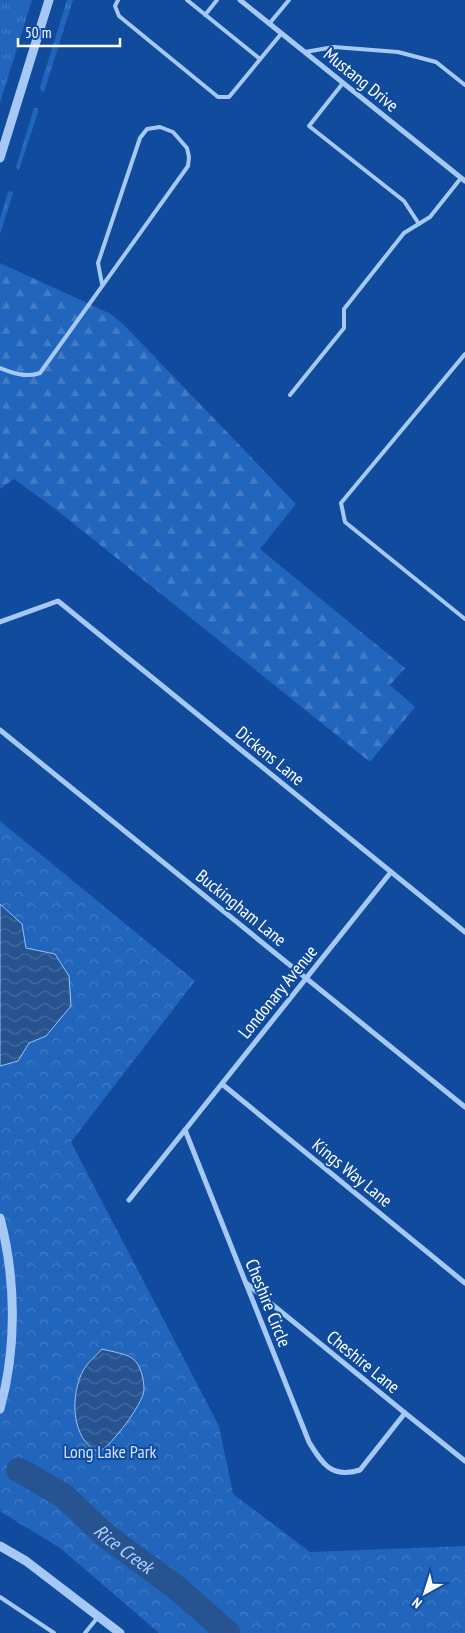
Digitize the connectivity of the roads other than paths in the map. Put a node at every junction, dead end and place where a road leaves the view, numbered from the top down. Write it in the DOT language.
graph roads {
  1 [pos="49,0"];
  2 [pos="118,0"];
  3 [pos="187,0"];
  4 [pos="217,0"];
  5 [pos="240,0"];
  6 [pos="289,0"];
  7 [pos="206,15"];
  8 [pos="270,24"];
  9 [pos="281,34"];
  10 [pos="305,52"];
  11 [pos="260,59"];
  12 [pos="343,83"];
  13 [pos="465,85"];
  14 [pos="0,158"];
  15 [pos="463,179"];
  16 [pos="419,224"];
  17 [pos="102,284"];
  18 [pos="465,354"];
  19 [pos="0,368"];
  20 [pos="290,395"];
  21 [pos="465,620"];
  22 [pos="0,622"];
  23 [pos="0,730"];
  24 [pos="392,872"];
  25 [pos="465,932"];
  26 [pos="306,978"];
  27 [pos="222,1084"];
  28 [pos="465,1107"];
  29 [pos="185,1130"];
  30 [pos="128,1200"];
  31 [pos="0,1218"];
  32 [pos="245,1282"];
  33 [pos="465,1283"];
  34 [pos="0,1409"];
  35 [pos="404,1413"];
  36 [pos="465,1461"];
  37 [pos="0,1546"];
  38 [pos="0,1597"];
  39 [pos="98,1616"];
  40 [pos="54,1633"];
  41 [pos="85,1633"];
  42 [pos="120,1633"];
  1 -- 14 [label="street"];
  2 -- 11 [label="lane"];
  3 -- 7 [label="lane"];
  4 -- 7 [label="lane"];
  5 -- 8 [label="street, Mustang Drive"];
  6 -- 8 [label="lane"];
  7 -- 11 [label="lane"];
  8 -- 9 [label="street, Mustang Drive"];
  9 -- 10 [label="street, Mustang Drive"];
  9 -- 11 [label="lane"];
  10 -- 12 [label="street, Mustang Drive"];
  10 -- 13 [label="lane"];
  12 -- 15 [label="street, Mustang Drive"];
  12 -- 16 [label="lane"];
  15 -- 16 [label="lane"];
  16 -- 20 [label="lane"];
  17 -- 17 [label="lane"];
  17 -- 19 [label="lane"];
  18 -- 21 [label="lane"];
  22 -- 24 [label="street, Dickens Lane"];
  23 -- 26 [label="street, Buckingham Lane"];
  24 -- 25 [label="street, Dickens Lane"];
  24 -- 26 [label="street, Londonary Avenue"];
  26 -- 27 [label="street, Londonary Avenue"];
  26 -- 28 [label="street, Buckingham Lane"];
  27 -- 29 [label="street, Londonary Avenue"];
  27 -- 33 [label="street, Kings Way Lane"];
  29 -- 30 [label="street"];
  29 -- 32 [label="street, Cheshire Circle"];
  31 -- 34 [label="street"];
  32 -- 35 [label="street, Cheshire Lane"];
  32 -- 35 [label="street, Cheshire Circle"];
  35 -- 36 [label="street, Cheshire Lane"];
  37 -- 39 [label="street"];
  38 -- 40 [label="lane"];
  39 -- 41 [label="lane"];
  39 -- 42 [label="street"];
}
